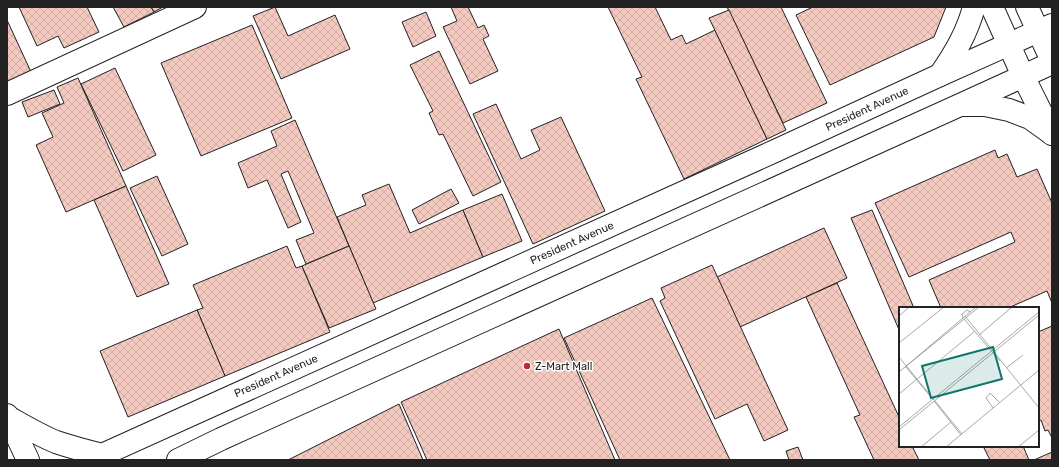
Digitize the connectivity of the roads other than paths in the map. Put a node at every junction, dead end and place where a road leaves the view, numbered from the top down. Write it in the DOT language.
graph roads {
  1 [pos="195,7"];
  2 [pos="974,7"];
  3 [pos="992,7"];
  4 [pos="1027,7"];
  5 [pos="1045,28"];
  6 [pos="1009,45"];
  7 [pos="1052,62"];
  8 [pos="940,75"];
  9 [pos="1023,76"];
  10 [pos="7,94"];
  11 [pos="960,105"];
  12 [pos="1052,134"];
  13 [pos="7,416"];
  14 [pos="96,458"];
  15 [pos="28,460"];
  16 [pos="178,460"];
  1 -- 10 [label="main road"];
  2 -- 8 [label="main road"];
  3 -- 6 [label="main road"];
  4 -- 5 [label="main road"];
  5 -- 6 [label="main road, President Avenue"];
  5 -- 7 [label="main road"];
  6 -- 8 [label="main road, President Avenue"];
  6 -- 9 [label="main road"];
  7 -- 9 [label="main road"];
  8 -- 14 [label="main road, President Avenue"];
  9 -- 11 [label="main road"];
  9 -- 12 [label="main road"];
  11 -- 12 [label="main road"];
  11 -- 16 [label="main road"];
  13 -- 14 [label="main road"];
  13 -- 15 [label="main road"];
}
